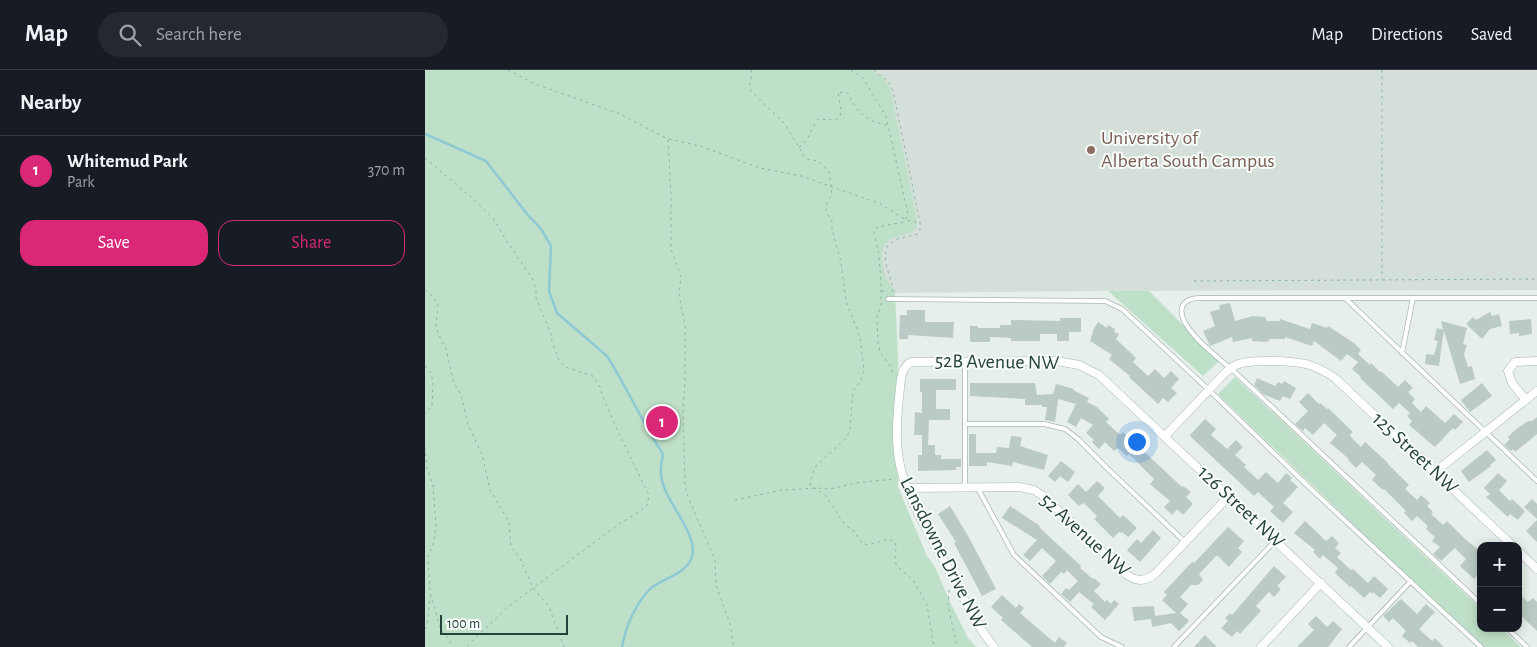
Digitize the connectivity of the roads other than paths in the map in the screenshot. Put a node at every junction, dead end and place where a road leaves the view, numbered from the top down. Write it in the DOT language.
graph roads {
  1 [pos="1345,298"];
  2 [pos="1413,298"];
  3 [pos="1537,298"];
  4 [pos="888,299"];
  5 [pos="1402,353"];
  6 [pos="965,361"];
  7 [pos="1537,361"];
  8 [pos="905,367"];
  9 [pos="1230,368"];
  10 [pos="1091,370"];
  11 [pos="1209,390"];
  12 [pos="1537,391"];
  13 [pos="1526,400"];
  14 [pos="965,424"];
  15 [pos="1485,433"];
  16 [pos="1165,436"];
  17 [pos="1435,472"];
  18 [pos="1537,474"];
  19 [pos="1533,477"];
  20 [pos="1537,481"];
  21 [pos="965,487"];
  22 [pos="977,487"];
  23 [pos="906,488"];
  24 [pos="1229,496"];
  25 [pos="1275,540"];
  26 [pos="1185,542"];
  27 [pos="1509,542"];
  28 [pos="1522,555"];
  29 [pos="1537,568"];
  30 [pos="1411,581"];
  31 [pos="1321,583"];
  32 [pos="1477,600"];
  33 [pos="1368,627"];
  34 [pos="1511,632"];
  35 [pos="994,647"];
  36 [pos="1122,647"];
  37 [pos="1174,647"];
  38 [pos="1261,647"];
  39 [pos="1349,647"];
  40 [pos="1389,647"];
  41 [pos="1481,647"];
  42 [pos="1527,647"];
  1 -- 2 [label="lane"];
  1 -- 5 [label="lane"];
  1 -- 9 [label="lane"];
  2 -- 3 [label="lane"];
  2 -- 5 [label="lane"];
  4 -- 11 [label="lane"];
  5 -- 15 [label="lane"];
  6 -- 8 [label="street, 52B Avenue NW"];
  6 -- 10 [label="street, 52B Avenue NW"];
  6 -- 14 [label="lane"];
  7 -- 13 [label="street"];
  8 -- 23 [label="street, Lansdowne Drive NW"];
  9 -- 11 [label="street"];
  9 -- 17 [label="street, 125 Street NW"];
  9 -- 32 [label="lane"];
  10 -- 16 [label="street, 126 Street NW"];
  11 -- 16 [label="street"];
  11 -- 30 [label="lane"];
  12 -- 13 [label="street"];
  13 -- 15 [label="street"];
  14 -- 21 [label="lane"];
  14 -- 26 [label="lane"];
  15 -- 17 [label="street"];
  15 -- 19 [label="lane"];
  16 -- 24 [label="street, 126 Street NW"];
  17 -- 27 [label="street, 125 Street NW"];
  18 -- 19 [label="lane"];
  19 -- 20 [label="lane"];
  21 -- 22 [label="street, 52 Avenue NW"];
  21 -- 23 [label="street, 52 Avenue NW"];
  22 -- 26 [label="street, 52 Avenue NW"];
  22 -- 36 [label="lane"];
  23 -- 35 [label="street, Lansdowne Drive NW"];
  24 -- 25 [label="street, 126 Street NW"];
  24 -- 26 [label="street, 52 Avenue NW"];
  25 -- 31 [label="street, 126 Street NW"];
  25 -- 37 [label="lane"];
  28 -- 29 [label="street"];
  30 -- 33 [label="lane"];
  30 -- 41 [label="lane"];
  31 -- 33 [label="street, 126 Street NW"];
  31 -- 38 [label="street"];
  33 -- 39 [label="lane"];
  33 -- 40 [label="street, 126 Street NW"];
  34 -- 42 [label="lane"];
}
